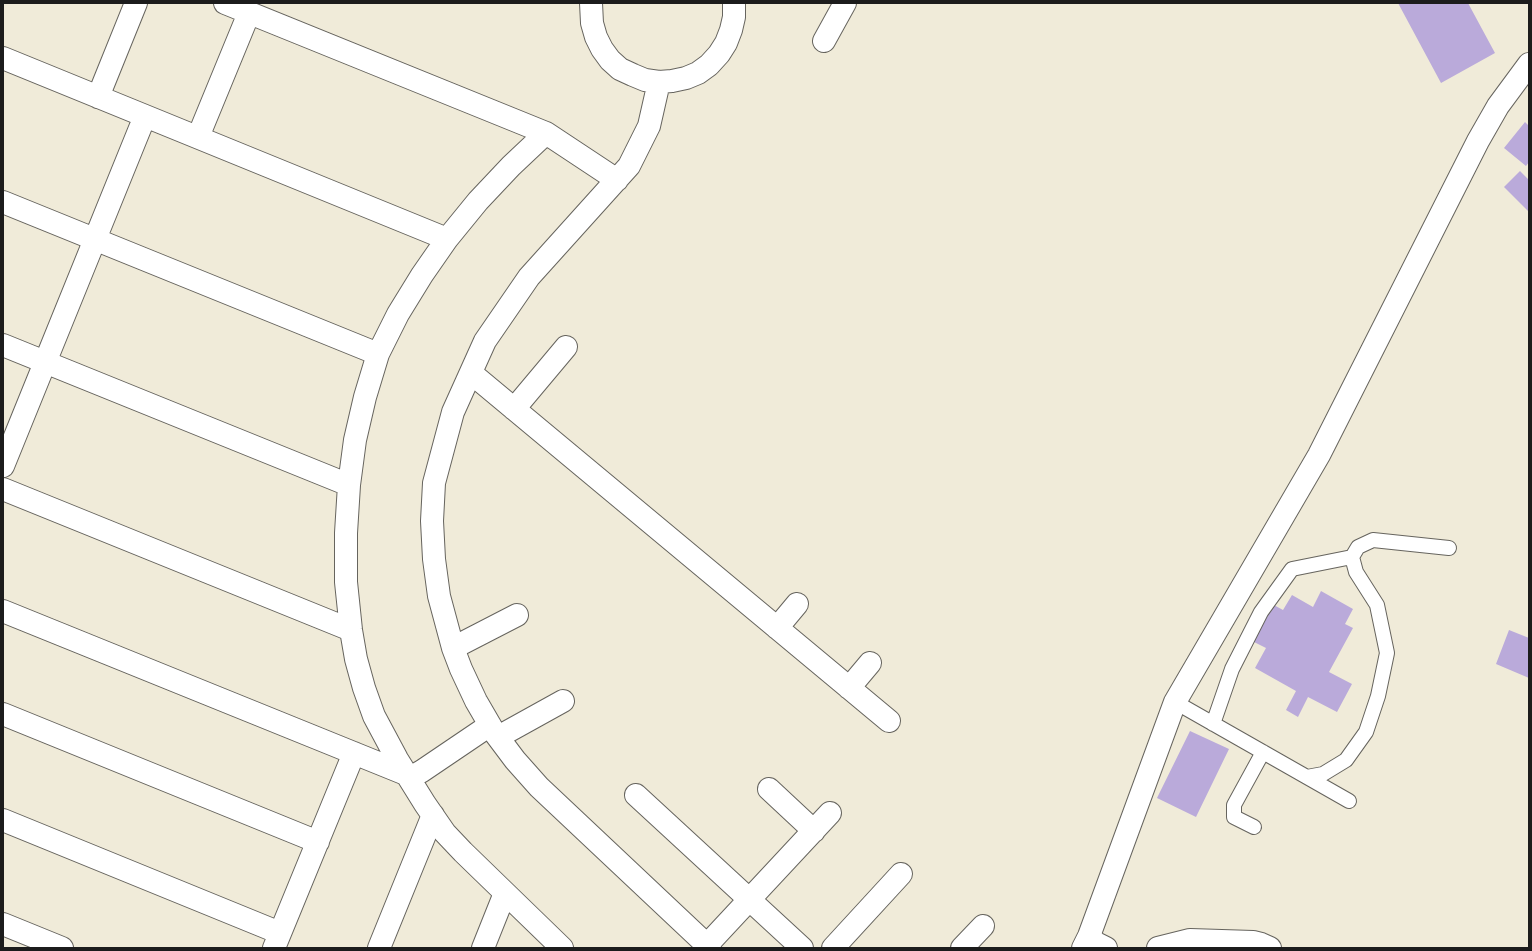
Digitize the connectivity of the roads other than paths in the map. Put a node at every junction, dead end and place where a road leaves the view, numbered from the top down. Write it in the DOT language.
graph roads {
  1 [pos="136,3"];
  2 [pos="225,3"];
  3 [pos="592,3"];
  4 [pos="734,3"];
  5 [pos="845,3"];
  6 [pos="249,13"];
  7 [pos="824,41"];
  8 [pos="3,58"];
  9 [pos="1529,64"];
  10 [pos="659,82"];
  11 [pos="98,97"];
  12 [pos="146,116"];
  13 [pos="546,133"];
  14 [pos="198,138"];
  15 [pos="617,180"];
  16 [pos="3,202"];
  17 [pos="95,239"];
  18 [pos="448,239"];
  19 [pos="3,344"];
  20 [pos="566,347"];
  21 [pos="378,354"];
  22 [pos="45,362"];
  23 [pos="471,373"];
  24 [pos="514,409"];
  25 [pos="3,466"];
  26 [pos="349,485"];
  27 [pos="3,489"];
  28 [pos="1449,548"];
  29 [pos="1352,557"];
  30 [pos="797,604"];
  31 [pos="3,611"];
  32 [pos="517,615"];
  33 [pos="777,628"];
  34 [pos="351,630"];
  35 [pos="453,648"];
  36 [pos="870,663"];
  37 [pos="849,688"];
  38 [pos="563,701"];
  39 [pos="1175,702"];
  40 [pos="3,714"];
  41 [pos="889,721"];
  42 [pos="1213,724"];
  43 [pos="494,731"];
  44 [pos="1263,752"];
  45 [pos="354,753"];
  46 [pos="408,775"];
  47 [pos="1307,777"];
  48 [pos="769,789"];
  49 [pos="636,796"];
  50 [pos="1349,801"];
  51 [pos="830,813"];
  52 [pos="433,815"];
  53 [pos="3,820"];
  54 [pos="1254,827"];
  55 [pos="814,831"];
  56 [pos="318,842"];
  57 [pos="901,874"];
  58 [pos="505,893"];
  59 [pos="749,900"];
  60 [pos="3,924"];
  61 [pos="982,926"];
  62 [pos="277,940"];
  63 [pos="1085,942"];
  64 [pos="709,947"];
  65 [pos="62,948"];
  66 [pos="379,948"];
  67 [pos="483,948"];
  68 [pos="562,948"];
  69 [pos="802,948"];
  70 [pos="833,948"];
  71 [pos="962,948"];
  72 [pos="1106,948"];
  73 [pos="1158,948"];
  74 [pos="1270,948"];
  1 -- 11 [label="street"];
  2 -- 6 [label="street"];
  3 -- 10 [label="street"];
  4 -- 10 [label="street"];
  5 -- 7 [label="street"];
  6 -- 13 [label="street"];
  6 -- 14 [label="street"];
  8 -- 11 [label="street"];
  9 -- 39 [label="street"];
  10 -- 15 [label="street"];
  11 -- 12 [label="street"];
  12 -- 14 [label="street"];
  12 -- 17 [label="street"];
  13 -- 15 [label="street"];
  13 -- 18 [label="street"];
  14 -- 18 [label="street"];
  15 -- 23 [label="street"];
  16 -- 17 [label="street"];
  17 -- 21 [label="street"];
  17 -- 22 [label="street"];
  18 -- 21 [label="street"];
  19 -- 22 [label="street"];
  20 -- 24 [label="street"];
  21 -- 26 [label="street"];
  22 -- 25 [label="street"];
  22 -- 26 [label="street"];
  23 -- 24 [label="street"];
  23 -- 35 [label="street"];
  24 -- 33 [label="street"];
  26 -- 34 [label="street"];
  27 -- 34 [label="street"];
  28 -- 29 [label="lane"];
  29 -- 42 [label="lane"];
  29 -- 47 [label="lane"];
  30 -- 33 [label="street"];
  31 -- 45 [label="street"];
  32 -- 35 [label="street"];
  33 -- 37 [label="street"];
  34 -- 46 [label="street"];
  35 -- 43 [label="street"];
  36 -- 37 [label="street"];
  37 -- 41 [label="street"];
  38 -- 43 [label="street"];
  39 -- 42 [label="lane"];
  39 -- 63 [label="street"];
  40 -- 56 [label="street"];
  42 -- 44 [label="lane"];
  43 -- 46 [label="street"];
  43 -- 64 [label="street"];
  44 -- 47 [label="lane"];
  44 -- 54 [label="lane"];
  45 -- 46 [label="street"];
  45 -- 56 [label="street"];
  46 -- 52 [label="street"];
  47 -- 50 [label="lane"];
  48 -- 55 [label="street"];
  49 -- 59 [label="street"];
  51 -- 55 [label="street"];
  52 -- 58 [label="street"];
  52 -- 66 [label="street"];
  53 -- 62 [label="street"];
  55 -- 59 [label="street"];
  56 -- 62 [label="street"];
  57 -- 70 [label="street"];
  58 -- 67 [label="street"];
  58 -- 68 [label="street"];
  59 -- 64 [label="street"];
  59 -- 69 [label="street"];
  60 -- 65 [label="street"];
  61 -- 71 [label="street"];
  63 -- 72 [label="street"];
  73 -- 74 [label="street"];
}
